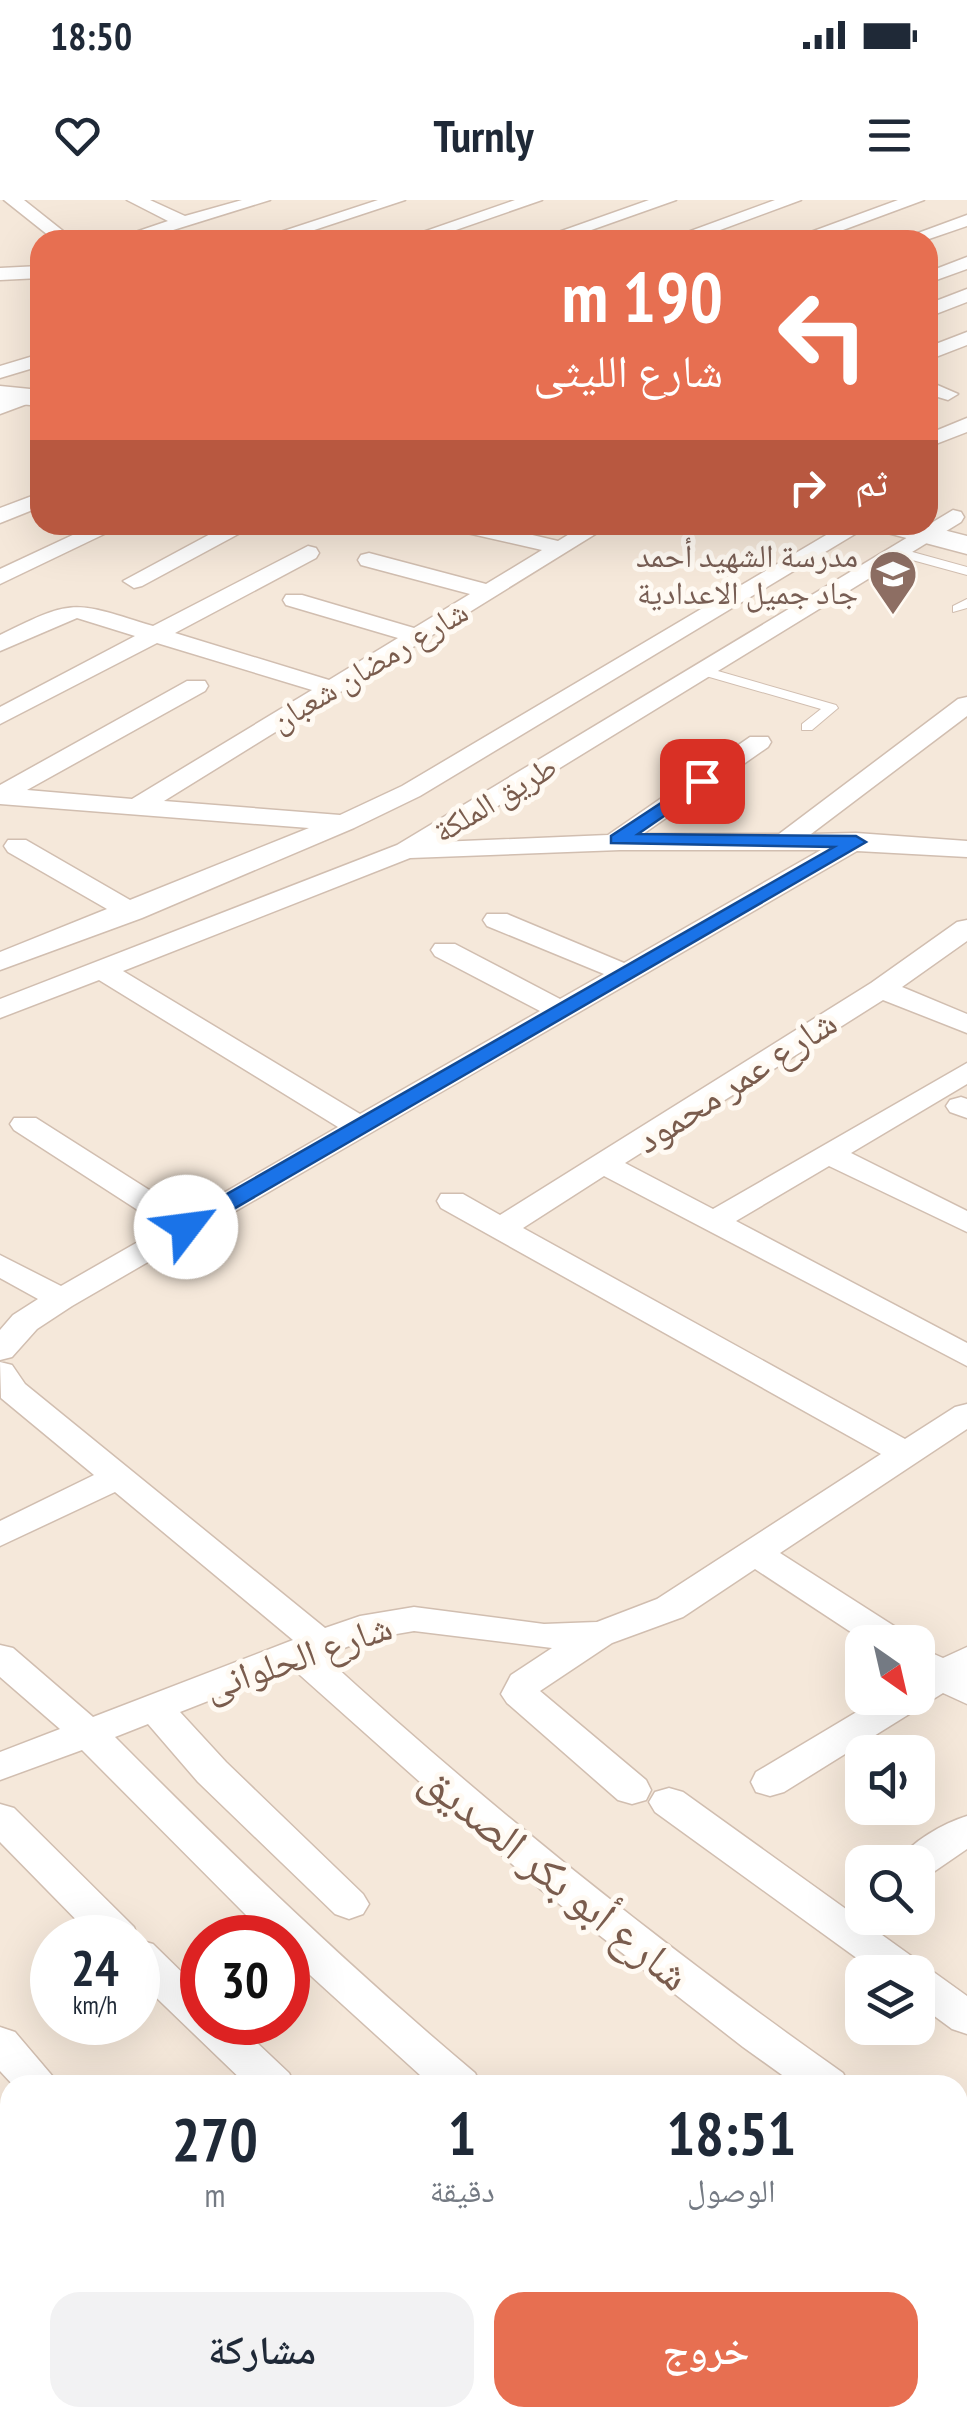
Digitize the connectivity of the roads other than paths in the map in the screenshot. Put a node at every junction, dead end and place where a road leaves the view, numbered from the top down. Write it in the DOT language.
graph roads {
  1 [pos="13,200"];
  2 [pos="136,200"];
  3 [pos="261,200"];
  4 [pos="396,200"];
  5 [pos="534,200"];
  6 [pos="668,200"];
  7 [pos="792,200"];
  8 [pos="915,200"];
  9 [pos="967,220"];
  10 [pos="184,222"];
  11 [pos="54,230"];
  12 [pos="156,230"];
  13 [pos="298,230"];
  14 [pos="440,230"];
  15 [pos="576,230"];
  16 [pos="704,230"];
  17 [pos="827,230"];
  18 [pos="938,230"];
  19 [pos="967,263"];
  20 [pos="30,266"];
  21 [pos="30,273"];
  22 [pos="2,274"];
  23 [pos="938,274"];
  24 [pos="967,296"];
  25 [pos="938,307"];
  26 [pos="964,341"];
  27 [pos="938,350"];
  28 [pos="30,363"];
  29 [pos="0,373"];
  30 [pos="30,388"];
  31 [pos="938,390"];
  32 [pos="30,392"];
  33 [pos="0,394"];
  34 [pos="30,394"];
  35 [pos="948,394"];
  36 [pos="0,408"];
  37 [pos="967,424"];
  38 [pos="938,437"];
  39 [pos="30,502"];
  40 [pos="0,516"];
  41 [pos="944,521"];
  42 [pos="90,535"];
  43 [pos="224,535"];
  44 [pos="505,535"];
  45 [pos="582,535"];
  46 [pos="842,535"];
  47 [pos="894,538"];
  48 [pos="967,546"];
  49 [pos="561,548"];
  50 [pos="308,553"];
  51 [pos="369,560"];
  52 [pos="967,571"];
  53 [pos="0,577"];
  54 [pos="134,581"];
  55 [pos="490,592"];
  56 [pos="294,600"];
  57 [pos="156,634"];
  58 [pos="417,636"];
  59 [pos="0,644"];
  60 [pos="704,671"];
  61 [pos="196,686"];
  62 [pos="332,688"];
  63 [pos="967,704"];
  64 [pos="0,717"];
  65 [pos="807,727"];
  66 [pos="759,742"];
  67 [pos="0,796"];
  68 [pos="29,800"];
  69 [pos="138,806"];
  70 [pos="0,813"];
  71 [pos="345,823"];
  72 [pos="618,840"];
  73 [pos="788,840"];
  74 [pos="856,842"];
  75 [pos="17,846"];
  76 [pos="967,849"];
  77 [pos="406,851"];
  78 [pos="132,912"];
  79 [pos="497,920"];
  80 [pos="967,928"];
  81 [pos="444,950"];
  82 [pos="0,962"];
  83 [pos="104,972"];
  84 [pos="627,974"];
  85 [pos="881,989"];
  86 [pos="0,1009"];
  87 [pos="562,1011"];
  88 [pos="967,1024"];
  89 [pos="967,1072"];
  90 [pos="25,1124"];
  91 [pos="360,1127"];
  92 [pos="830,1154"];
  93 [pos="606,1164"];
  94 [pos="452,1201"];
  95 [pos="713,1222"];
  96 [pos="967,1223"];
  97 [pos="186,1227"];
  98 [pos="501,1228"];
  99 [pos="0,1265"];
  100 [pos="61,1298"];
  101 [pos="0,1350"];
  102 [pos="967,1356"];
  103 [pos="0,1372"];
  104 [pos="964,1421"];
  105 [pos="906,1454"];
  106 [pos="118,1477"];
  107 [pos="0,1535"];
  108 [pos="754,1553"];
  109 [pos="866,1625"];
  110 [pos="601,1634"];
  111 [pos="308,1647"];
  112 [pos="0,1657"];
  113 [pos="154,1708"];
  114 [pos="880,1715"];
  115 [pos="88,1733"];
  116 [pos="0,1767"];
  117 [pos="770,1782"];
  118 [pos="0,1818"];
  119 [pos="967,1830"];
  120 [pos="935,1852"];
  121 [pos="350,1904"];
  122 [pos="97,1915"];
  123 [pos="880,1955"];
  124 [pos="160,1976"];
  125 [pos="935,1994"];
  126 [pos="180,1996"];
  127 [pos="967,2018"];
  128 [pos="0,2043"];
  129 [pos="232,2045"];
  130 [pos="30,2075"];
  131 [pos="264,2075"];
  132 [pos="449,2075"];
  133 [pos="814,2075"];
  1 -- 11 [label="street"];
  2 -- 10 [label="street"];
  3 -- 10 [label="street"];
  4 -- 13 [label="street"];
  5 -- 14 [label="street"];
  6 -- 15 [label="street"];
  7 -- 16 [label="street"];
  8 -- 17 [label="street"];
  9 -- 18 [label="street"];
  10 -- 12 [label="street"];
  19 -- 23 [label="street"];
  20 -- 22 [label="street"];
  21 -- 22 [label="street"];
  24 -- 25 [label="street"];
  26 -- 27 [label="street"];
  28 -- 29 [label="street"];
  29 -- 30 [label="street"];
  31 -- 35 [label="street"];
  32 -- 33 [label="street"];
  34 -- 36 [label="street"];
  37 -- 38 [label="street"];
  39 -- 40 [label="street"];
  41 -- 48 [label="street"];
  42 -- 53 [label="street"];
  43 -- 54 [label="street"];
  44 -- 49 [label="street"];
  45 -- 49 [label="street, شارع رمضان شعبان"];
  46 -- 71 [label="street, طريق الملكة"];
  47 -- 52 [label="lane"];
  47 -- 60 [label="street, طريق الملكة"];
  49 -- 55 [label="street, شارع رمضان شعبان"];
  50 -- 57 [label="street"];
  51 -- 55 [label="street"];
  55 -- 58 [label="street, شارع رمضان شعبان"];
  56 -- 58 [label="street"];
  57 -- 59 [label="street"];
  57 -- 62 [label="street"];
  57 -- 64 [label="street"];
  58 -- 62 [label="street, شارع رمضان شعبان"];
  60 -- 65 [label="lane"];
  60 -- 77 [label="street, طريق الملكة"];
  61 -- 67 [label="street"];
  62 -- 69 [label="street, شارع رمضان شعبان"];
  63 -- 73 [label="street"];
  66 -- 72 [label="street"];
  67 -- 68 [label="street"];
  68 -- 69 [label="street"];
  68 -- 70 [label="street"];
  69 -- 71 [label="street"];
  71 -- 78 [label="street, طريق الملكة"];
  72 -- 73 [label="street"];
  72 -- 77 [label="street"];
  73 -- 74 [label="street"];
  74 -- 76 [label="street"];
  74 -- 84 [label="street"];
  75 -- 78 [label="street"];
  77 -- 83 [label="street, طريق الملكة"];
  78 -- 82 [label="street, طريق الملكة"];
  79 -- 84 [label="street"];
  80 -- 85 [label="street, شارع عمر محمود"];
  81 -- 87 [label="street"];
  83 -- 86 [label="street, طريق الملكة"];
  83 -- 91 [label="street"];
  84 -- 87 [label="street"];
  85 -- 88 [label="street"];
  85 -- 93 [label="street, شارع عمر محمود"];
  87 -- 91 [label="street"];
  89 -- 92 [label="street"];
  90 -- 97 [label="street"];
  91 -- 97 [label="street"];
  92 -- 95 [label="street"];
  92 -- 96 [label="street"];
  93 -- 95 [label="street"];
  93 -- 98 [label="street, شارع عمر محمود"];
  94 -- 98 [label="street"];
  95 -- 102 [label="street"];
  97 -- 100 [label="street"];
  98 -- 105 [label="street"];
  99 -- 100 [label="street"];
  100 -- 101 [label="street"];
  103 -- 106 [label="street, شارع أبو بكر الصديق"];
  104 -- 105 [label="street, شارع الحلوانى"];
  105 -- 108 [label="street, شارع الحلوانى"];
  106 -- 107 [label="street"];
  106 -- 111 [label="street, شارع أبو بكر الصديق"];
  108 -- 109 [label="street"];
  108 -- 110 [label="street, شارع الحلوانى"];
  110 -- 111 [label="street, شارع الحلوانى"];
  110 -- 123 [label="street"];
  111 -- 113 [label="street, شارع الحلوانى"];
  111 -- 133 [label="street, شارع أبو بكر الصديق"];
  112 -- 115 [label="street"];
  113 -- 115 [label="street, شارع الحلوانى"];
  113 -- 121 [label="street"];
  114 -- 117 [label="street"];
  115 -- 116 [label="street, شارع الحلوانى"];
  115 -- 132 [label="street"];
  118 -- 122 [label="street"];
  119 -- 120 [label="street"];
  124 -- 126 [label="street"];
  125 -- 127 [label="street"];
  128 -- 130 [label="street"];
  129 -- 131 [label="street"];
}
